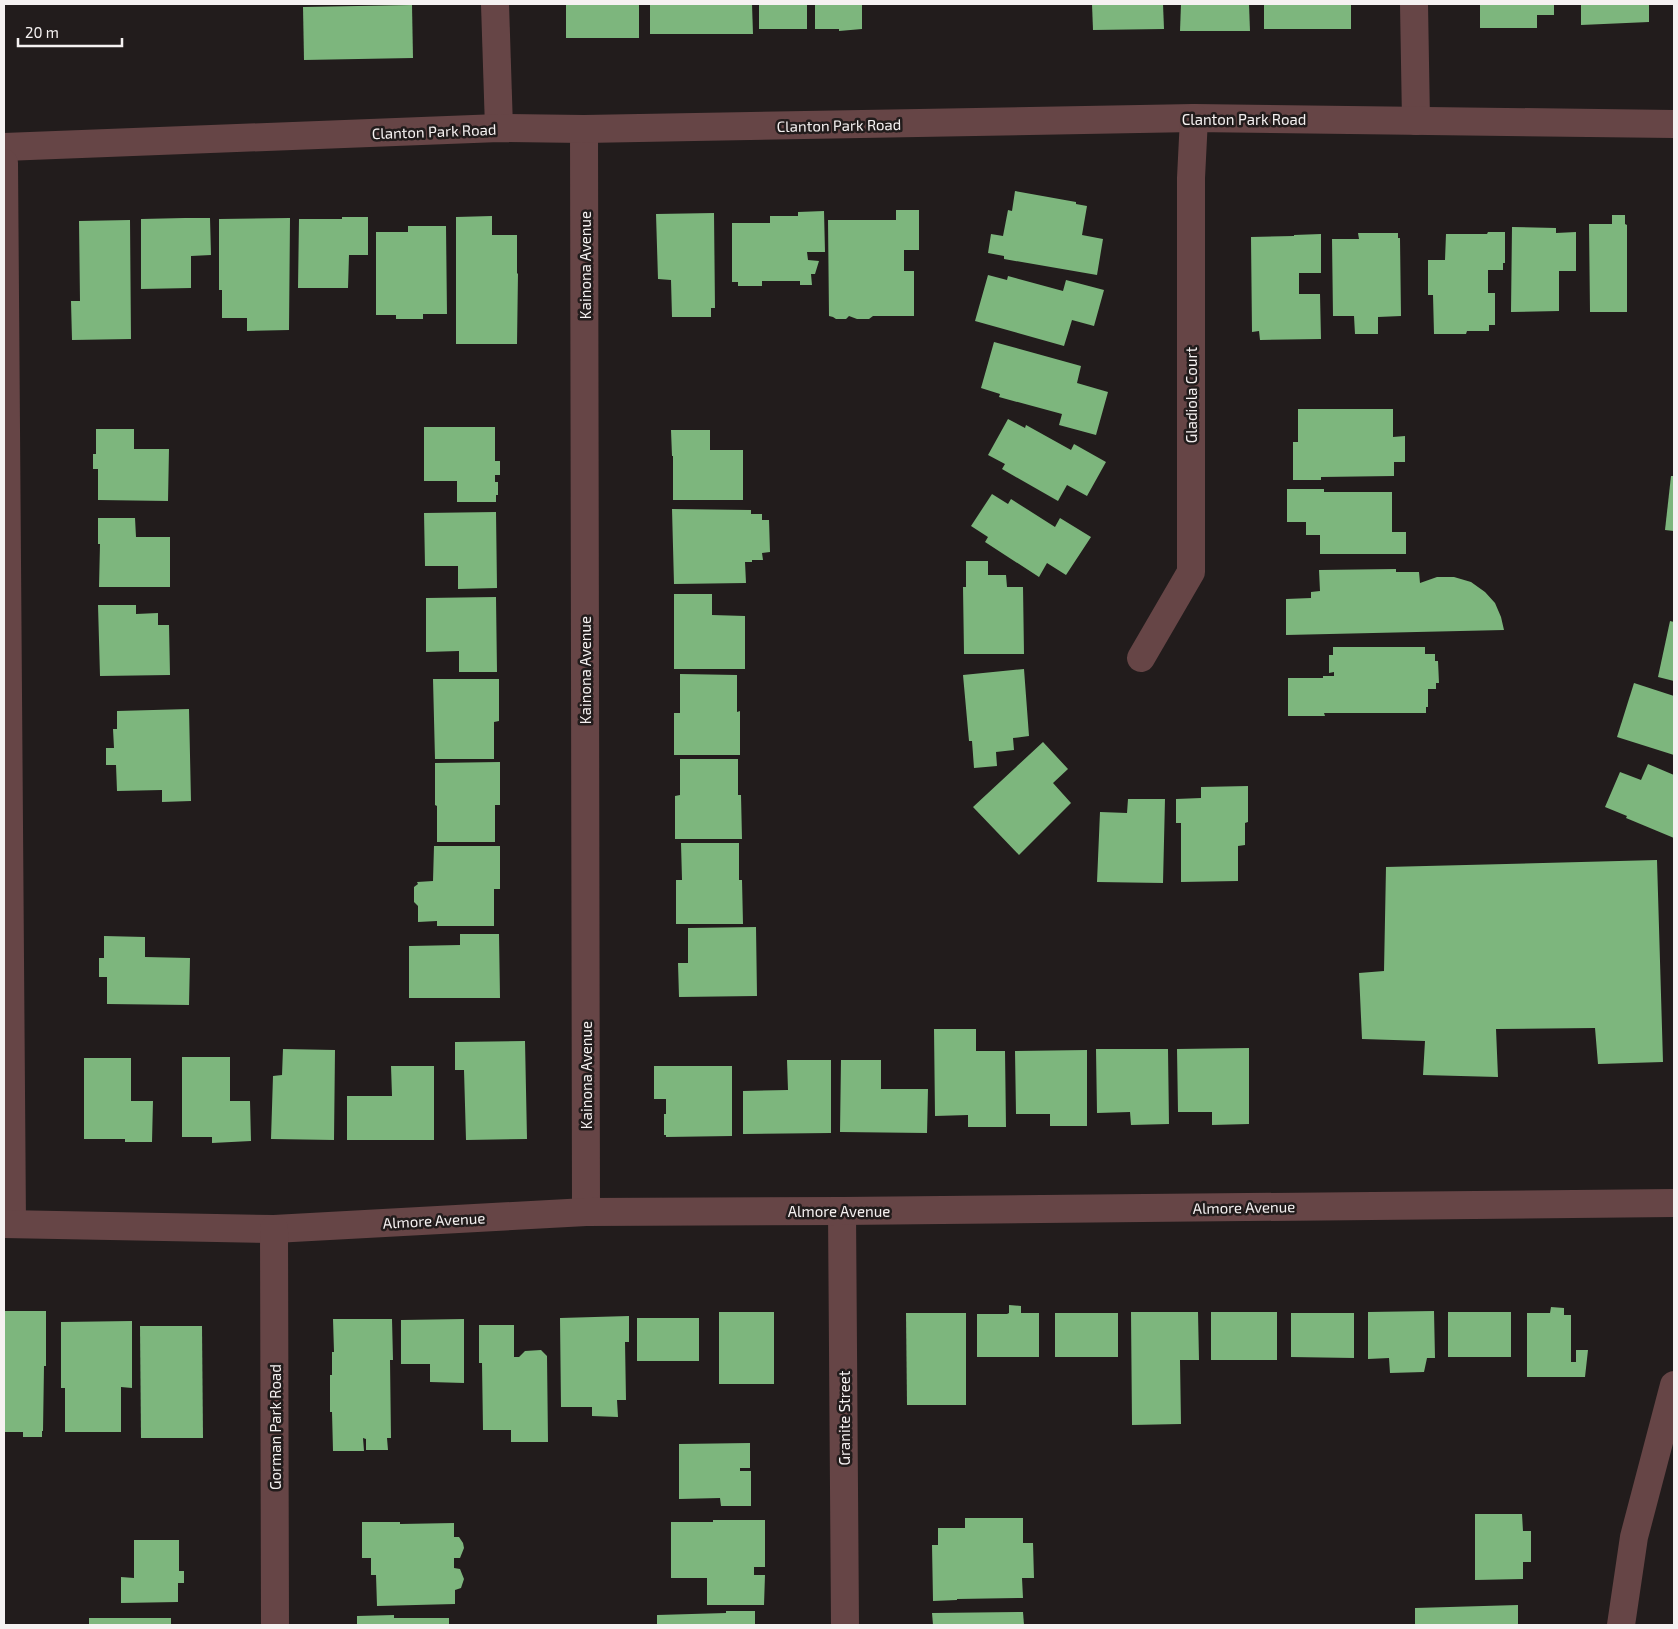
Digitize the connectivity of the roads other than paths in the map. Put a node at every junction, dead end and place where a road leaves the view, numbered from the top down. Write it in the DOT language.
graph roads {
  1 [pos="495,4"];
  2 [pos="1414,4"];
  3 [pos="1194,118"];
  4 [pos="1416,121"];
  5 [pos="1674,124"];
  6 [pos="499,128"];
  7 [pos="584,130"];
  8 [pos="4,147"];
  9 [pos="4,163"];
  10 [pos="1141,658"];
  11 [pos="1674,1203"];
  12 [pos="842,1211"];
  13 [pos="586,1212"];
  14 [pos="8,1224"];
  15 [pos="274,1229"];
  16 [pos="1674,1386"];
  17 [pos="275,1625"];
  18 [pos="845,1625"];
  19 [pos="1621,1625"];
  1 -- 6 [label="street"];
  2 -- 4 [label="street"];
  3 -- 4 [label="street, Clanton Park Road"];
  3 -- 7 [label="street, Clanton Park Road"];
  3 -- 10 [label="street, Gladiola Court"];
  4 -- 5 [label="street, Clanton Park Road"];
  6 -- 7 [label="street, Clanton Park Road"];
  6 -- 8 [label="street, Clanton Park Road"];
  7 -- 13 [label="street, Kainona Avenue"];
  9 -- 14 [label="street"];
  11 -- 12 [label="street, Almore Avenue"];
  12 -- 13 [label="street, Almore Avenue"];
  12 -- 18 [label="street, Granite Street"];
  13 -- 15 [label="street, Almore Avenue"];
  14 -- 15 [label="street, Almore Avenue"];
  15 -- 17 [label="street, Gorman Park Road"];
  16 -- 19 [label="street"];
}
